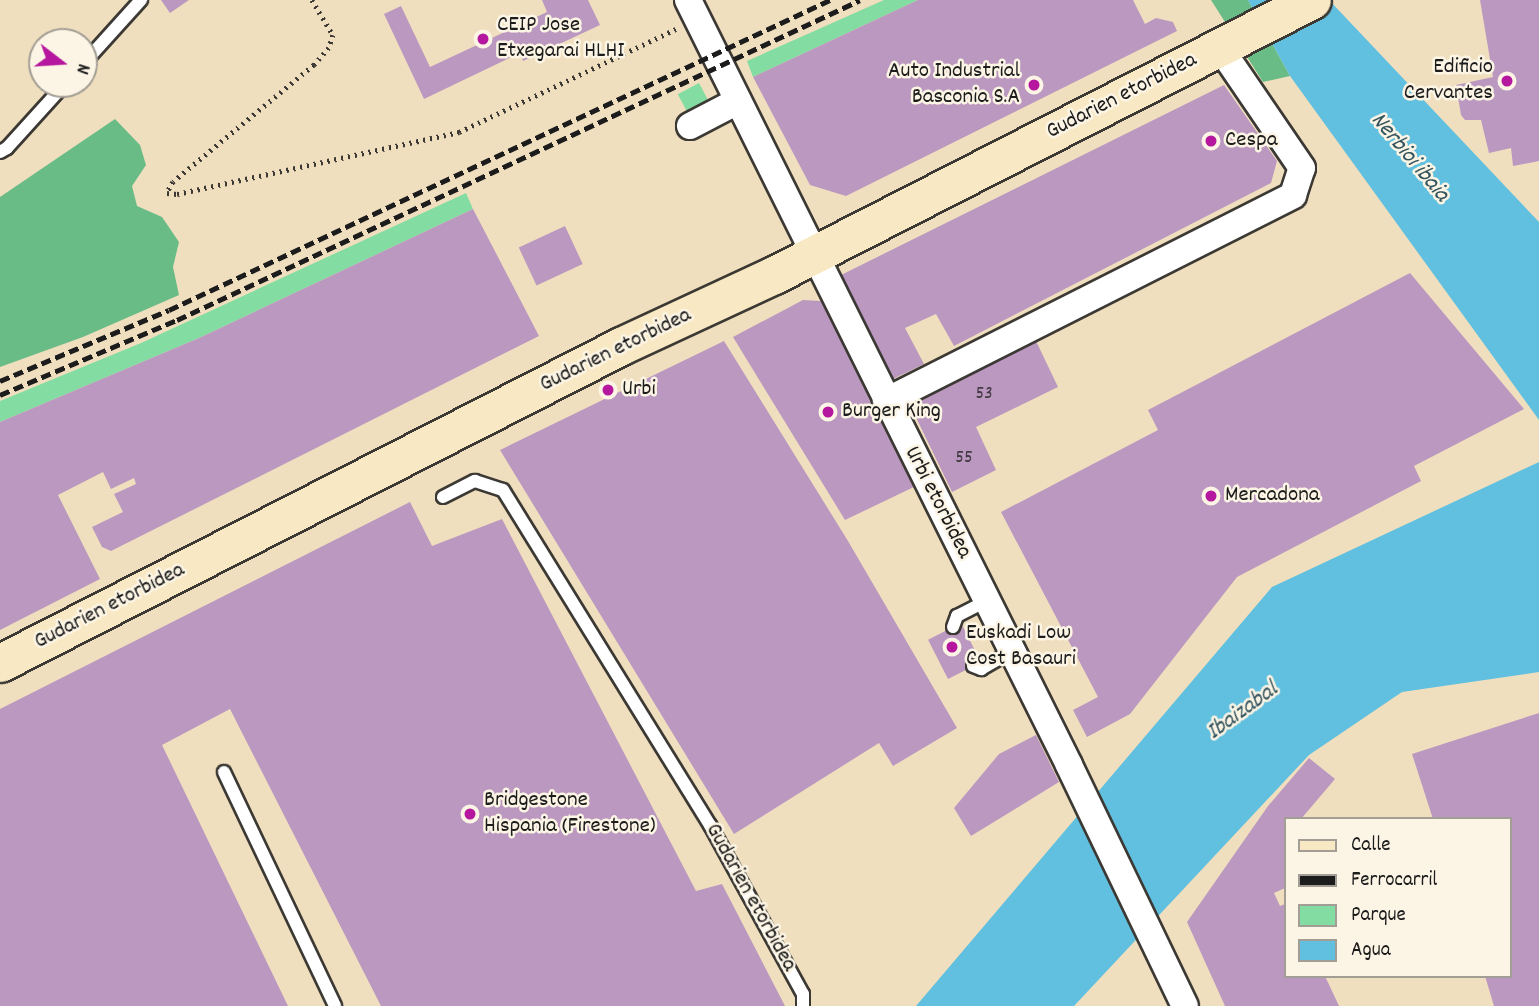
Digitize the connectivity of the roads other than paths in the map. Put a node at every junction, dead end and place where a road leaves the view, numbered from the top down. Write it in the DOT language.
graph roads {
  1 [pos="141,0"];
  2 [pos="1312,0"];
  3 [pos="682,9"];
  4 [pos="1226,45"];
  5 [pos="98,48"];
  6 [pos="52,98"];
  7 [pos="738,101"];
  8 [pos="690,126"];
  9 [pos="0,152"];
  10 [pos="812,254"];
  11 [pos="886,401"];
  12 [pos="443,497"];
  13 [pos="986,601"];
  14 [pos="953,627"];
  15 [pos="1012,651"];
  16 [pos="0,663"];
  17 [pos="973,666"];
  18 [pos="224,772"];
  19 [pos="335,1006"];
  20 [pos="803,1006"];
  21 [pos="1185,1006"];
  1 -- 5 [label="lane"];
  2 -- 4 [label="street, Gudarien etorbidea"];
  3 -- 7 [label="street, Urbi etorbidea"];
  4 -- 10 [label="street, Gudarien etorbidea"];
  4 -- 11 [label="street"];
  6 -- 9 [label="lane"];
  7 -- 8 [label="street"];
  7 -- 10 [label="street, Urbi etorbidea"];
  10 -- 11 [label="street, Urbi etorbidea"];
  10 -- 16 [label="street, Gudarien etorbidea"];
  11 -- 13 [label="street, Urbi etorbidea"];
  12 -- 20 [label="lane, Gudarien etorbidea"];
  13 -- 14 [label="lane"];
  13 -- 15 [label="street, Urbi etorbidea"];
  15 -- 17 [label="lane"];
  15 -- 21 [label="street, Urbi etorbidea"];
  18 -- 19 [label="lane"];
}
